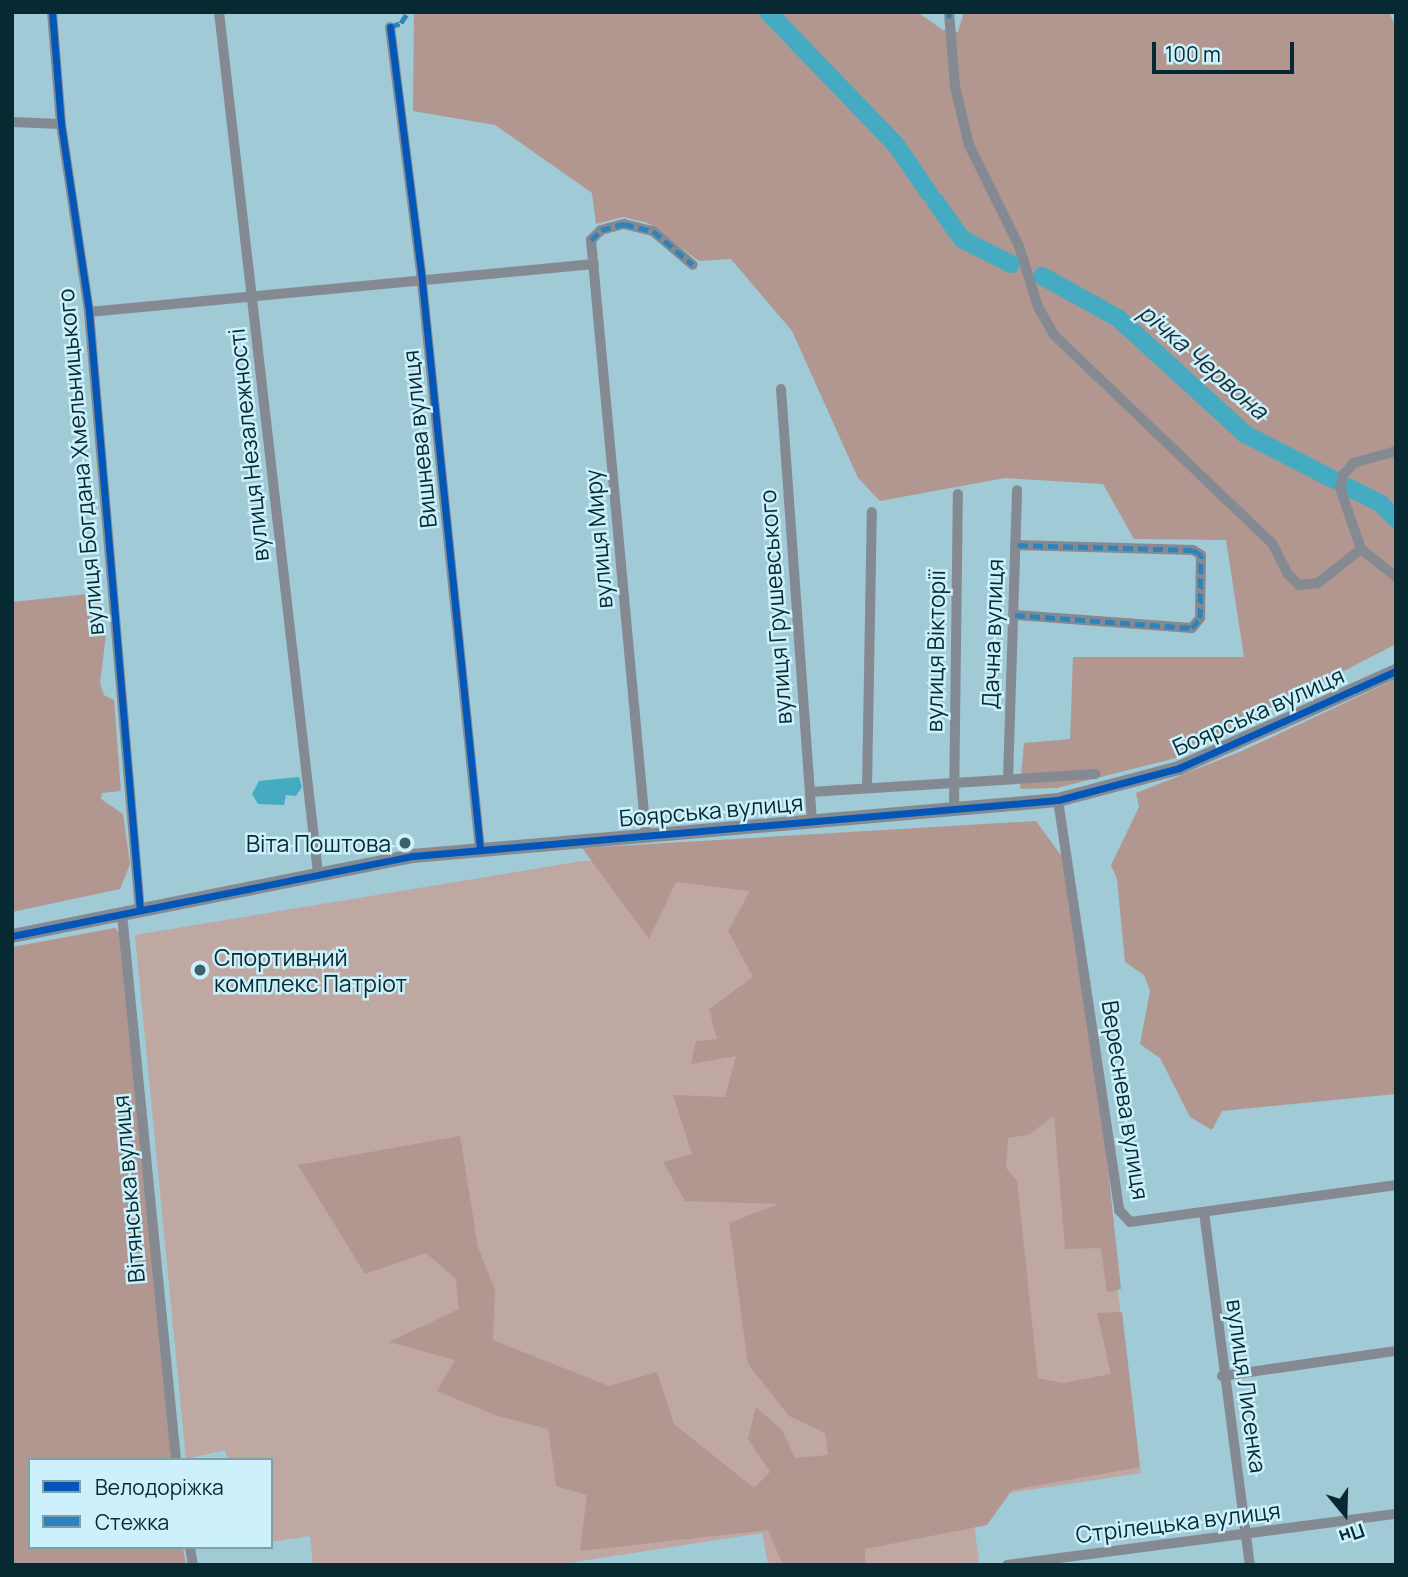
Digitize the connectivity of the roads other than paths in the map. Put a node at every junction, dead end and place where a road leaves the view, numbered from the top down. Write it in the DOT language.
graph roads {
  1 [pos="52,12"];
  2 [pos="219,12"];
  3 [pos="949,12"];
  4 [pos="390,27"];
  5 [pos="12,122"];
  6 [pos="61,124"];
  7 [pos="594,264"];
  8 [pos="693,265"];
  9 [pos="422,282"];
  10 [pos="252,293"];
  11 [pos="89,312"];
  12 [pos="781,389"];
  13 [pos="1396,451"];
  14 [pos="1017,490"];
  15 [pos="958,494"];
  16 [pos="872,512"];
  17 [pos="1015,545"];
  18 [pos="1361,549"];
  19 [pos="1396,577"];
  20 [pos="1015,615"];
  21 [pos="1396,671"];
  22 [pos="1095,774"];
  23 [pos="1008,779"];
  24 [pos="954,783"];
  25 [pos="867,788"];
  26 [pos="810,792"];
  27 [pos="1058,800"];
  28 [pos="954,809"];
  29 [pos="812,821"];
  30 [pos="646,835"];
  31 [pos="480,849"];
  32 [pos="318,873"];
  33 [pos="139,909"];
  34 [pos="122,914"];
  35 [pos="12,936"];
  36 [pos="1396,1185"];
  37 [pos="1204,1212"];
  38 [pos="1396,1351"];
  39 [pos="1222,1376"];
  40 [pos="176,1458"];
  41 [pos="1396,1514"];
  42 [pos="1246,1534"];
  43 [pos="1007,1565"];
  44 [pos="1250,1565"];
  1 -- 6 [label="street, вулиця Богдана Хмельницького"];
  2 -- 10 [label="street, вулиця Незалежності"];
  3 -- 18 [label="street"];
  4 -- 9 [label="street, Вишнева вулиця"];
  5 -- 6 [label="street"];
  6 -- 11 [label="street, вулиця Богдана Хмельницького"];
  7 -- 8 [label="street, вулиця Миру"];
  7 -- 9 [label="street"];
  7 -- 30 [label="street, вулиця Миру"];
  9 -- 10 [label="street"];
  9 -- 31 [label="street, Вишнева вулиця"];
  10 -- 11 [label="street"];
  10 -- 32 [label="street, вулиця Незалежності"];
  11 -- 33 [label="street, вулиця Богдана Хмельницького"];
  12 -- 26 [label="street, вулиця Грушевського"];
  13 -- 18 [label="street"];
  14 -- 17 [label="street, Дачна вулиця"];
  15 -- 24 [label="street, вулиця Вікторії"];
  16 -- 25 [label="street"];
  17 -- 20 [label="street, Дачна вулиця"];
  17 -- 20 [label="street"];
  18 -- 19 [label="street"];
  20 -- 23 [label="street, Дачна вулиця"];
  21 -- 27 [label="street, Боярська вулиця"];
  22 -- 23 [label="street"];
  23 -- 24 [label="street"];
  24 -- 25 [label="street"];
  24 -- 28 [label="street, вулиця Вікторії"];
  25 -- 26 [label="street"];
  26 -- 29 [label="street, вулиця Грушевського"];
  27 -- 28 [label="street, Боярська вулиця"];
  27 -- 37 [label="street, Вереснева вулиця"];
  28 -- 29 [label="street, Боярська вулиця"];
  29 -- 30 [label="street, Боярська вулиця"];
  30 -- 31 [label="street, Боярська вулиця"];
  31 -- 32 [label="street, Боярська вулиця"];
  32 -- 33 [label="street, Боярська вулиця"];
  33 -- 34 [label="street, Боярська вулиця"];
  34 -- 35 [label="street, Боярська вулиця"];
  34 -- 40 [label="street, Вітянська вулиця"];
  36 -- 37 [label="street, Вереснева вулиця"];
  37 -- 39 [label="street, вулиця Лисенка"];
  38 -- 39 [label="street"];
  39 -- 42 [label="street, вулиця Лисенка"];
  41 -- 42 [label="street, Стрілецька вулиця"];
  42 -- 43 [label="street, Стрілецька вулиця"];
  42 -- 44 [label="street, вулиця Лисенка"];
}
